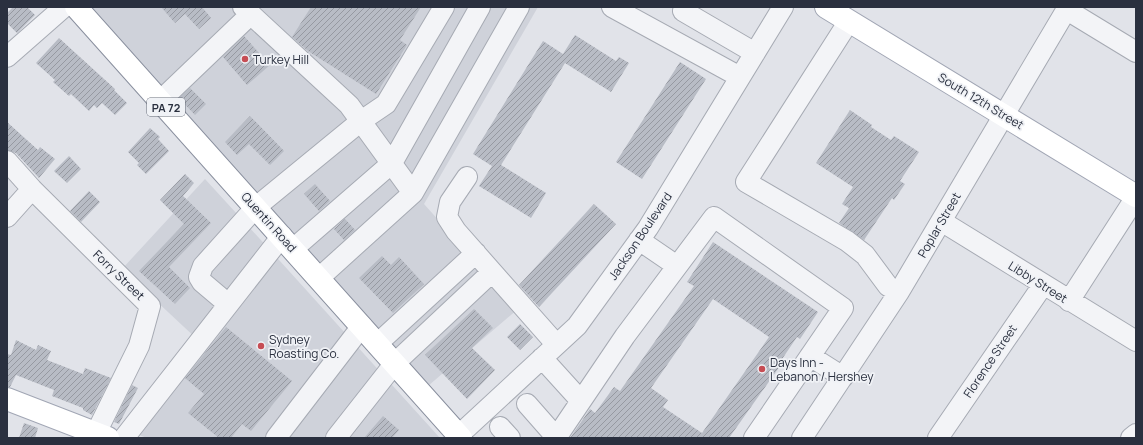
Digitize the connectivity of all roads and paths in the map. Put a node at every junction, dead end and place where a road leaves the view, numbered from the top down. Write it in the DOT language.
graph roads {
  1 [pos="64,7"];
  2 [pos="76,7"];
  3 [pos="444,7"];
  4 [pos="480,7"];
  5 [pos="519,7"];
  6 [pos="612,7"];
  7 [pos="685,7"];
  8 [pos="783,7"];
  9 [pos="826,7"];
  10 [pos="1067,8"];
  11 [pos="247,10"];
  12 [pos="849,21"];
  13 [pos="1136,52"];
  14 [pos="755,53"];
  15 [pos="7,57"];
  16 [pos="740,77"];
  17 [pos="160,100"];
  18 [pos="1003,115"];
  19 [pos="361,121"];
  20 [pos="7,162"];
  21 [pos="392,163"];
  22 [pos="467,177"];
  23 [pos="32,189"];
  24 [pos="413,193"];
  25 [pos="1136,196"];
  26 [pos="256,206"];
  27 [pos="7,217"];
  28 [pos="941,221"];
  29 [pos="639,240"];
  30 [pos="287,242"];
  31 [pos="476,253"];
  32 [pos="677,266"];
  33 [pos="492,272"];
  34 [pos="319,278"];
  35 [pos="1043,285"];
  36 [pos="899,292"];
  37 [pos="1069,301"];
  38 [pos="228,304"];
  39 [pos="362,326"];
  40 [pos="1136,341"];
  41 [pos="377,344"];
  42 [pos="556,344"];
  43 [pos="810,356"];
  44 [pos="542,358"];
  45 [pos="394,363"];
  46 [pos="843,377"];
  47 [pos="7,398"];
  48 [pos="581,401"];
  49 [pos="527,404"];
  50 [pos="1136,434"];
  51 [pos="102,436"];
  52 [pos="460,437"];
  53 [pos="124,438"];
  54 [pos="276,438"];
  55 [pos="336,438"];
  56 [pos="556,438"];
  57 [pos="754,438"];
  58 [pos="802,438"];
  59 [pos="938,438"];
  60 [pos="1131,438"];
  1 -- 15 [label="street"];
  2 -- 17 [label="main road, Quentin Road / PA 72"];
  3 -- 19 [label="street"];
  4 -- 21 [label="street"];
  5 -- 24 [label="street"];
  6 -- 16 [label="street"];
  7 -- 14 [label="street"];
  8 -- 14 [label="street, Jackson Boulevard"];
  9 -- 12 [label="main road, South 12th Street"];
  10 -- 13 [label="street"];
  10 -- 18 [label="street, Poplar Street"];
  11 -- 17 [label="street"];
  11 -- 19 [label="street"];
  12 -- 18 [label="main road, South 12th Street"];
  12 -- 36 [label="street"];
  14 -- 16 [label="street, Jackson Boulevard"];
  16 -- 29 [label="street, Jackson Boulevard"];
  17 -- 26 [label="main road, Quentin Road / PA 72"];
  18 -- 25 [label="main road, South 12th Street"];
  18 -- 28 [label="street, Poplar Street"];
  19 -- 21 [label="street"];
  19 -- 26 [label="street"];
  20 -- 23 [label="street, Forry Street"];
  21 -- 24 [label="street"];
  21 -- 30 [label="street"];
  22 -- 31 [label="street"];
  23 -- 27 [label="street"];
  23 -- 51 [label="street, Forry Street"];
  24 -- 34 [label="street"];
  25 -- 37 [label="street"];
  26 -- 30 [label="main road, Quentin Road / PA 72"];
  26 -- 38 [label="street"];
  28 -- 35 [label="street, Libby Street"];
  28 -- 36 [label="street, Poplar Street"];
  29 -- 32 [label="street"];
  29 -- 42 [label="street, Jackson Boulevard"];
  30 -- 34 [label="main road, Quentin Road / PA 72"];
  30 -- 38 [label="street"];
  31 -- 33 [label="street"];
  31 -- 41 [label="street"];
  32 -- 43 [label="street"];
  32 -- 48 [label="street"];
  33 -- 42 [label="street"];
  33 -- 45 [label="street"];
  34 -- 39 [label="main road, Quentin Road / PA 72"];
  35 -- 37 [label="street, Libby Street"];
  35 -- 59 [label="street, Florence Street"];
  36 -- 46 [label="street, Poplar Street"];
  37 -- 40 [label="street, Libby Street"];
  38 -- 53 [label="street"];
  39 -- 41 [label="main road, Quentin Road / PA 72"];
  39 -- 54 [label="street"];
  41 -- 45 [label="main road, Quentin Road / PA 72"];
  42 -- 44 [label="street, Jackson Boulevard"];
  43 -- 46 [label="street"];
  43 -- 57 [label="street"];
  44 -- 48 [label="street"];
  44 -- 52 [label="street, Jackson Boulevard"];
  45 -- 52 [label="main road, Quentin Road / PA 72"];
  45 -- 55 [label="street"];
  46 -- 58 [label="street, Poplar Street"];
  47 -- 51 [label="main road"];
  48 -- 56 [label="street"];
  49 -- 56 [label="street"];
  50 -- 60 [label="street"];
}
